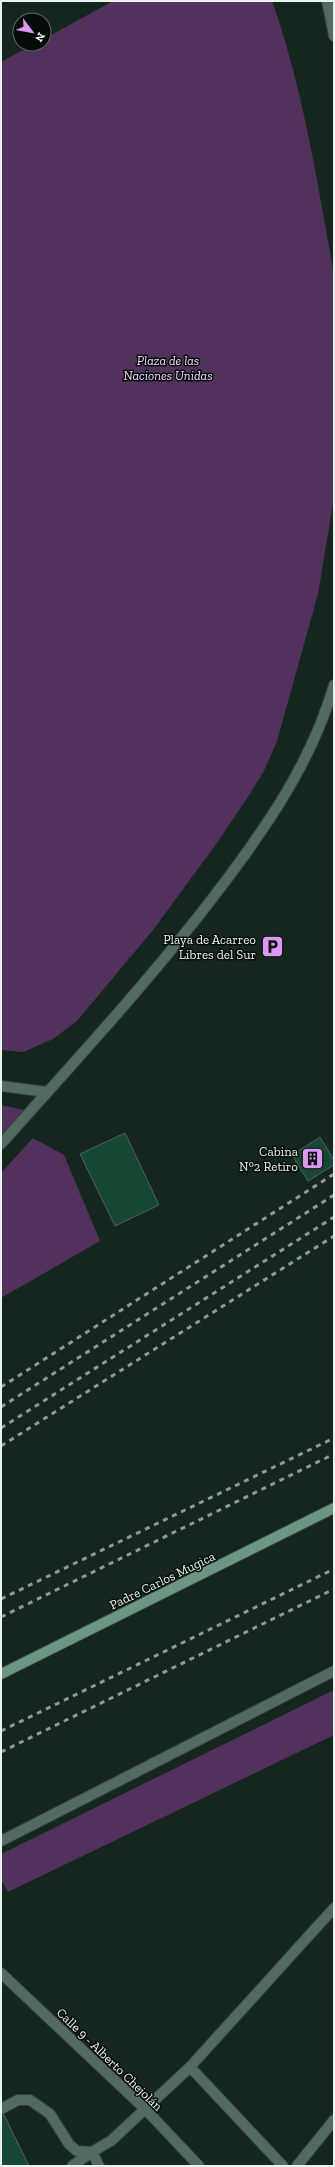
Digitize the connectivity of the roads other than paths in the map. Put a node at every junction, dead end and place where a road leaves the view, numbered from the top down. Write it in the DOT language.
graph roads {
  1 [pos="327,1"];
  2 [pos="334,36"];
  3 [pos="334,686"];
  4 [pos="1,1086"];
  5 [pos="47,1092"];
  6 [pos="1,1144"];
  7 [pos="334,1508"];
  8 [pos="334,1671"];
  9 [pos="1,1674"];
  10 [pos="1,1841"];
  11 [pos="334,1908"];
  12 [pos="1,1973"];
  13 [pos="190,2068"];
  14 [pos="1,2109"];
  15 [pos="146,2110"];
  16 [pos="334,2120"];
  17 [pos="92,2152"];
  18 [pos="72,2166"];
  19 [pos="99,2166"];
  20 [pos="199,2166"];
  21 [pos="283,2166"];
  22 [pos="297,2166"];
  1 -- 2 [label="street"];
  3 -- 5 [label="street"];
  4 -- 5 [label="street"];
  5 -- 6 [label="street"];
  7 -- 9 [label="street, Padre Carlos Mugica"];
  8 -- 10 [label="street"];
  11 -- 13 [label="street"];
  12 -- 15 [label="street, Calle 9 - Alberto Chejolán"];
  13 -- 15 [label="street"];
  13 -- 21 [label="street"];
  14 -- 17 [label="street"];
  15 -- 17 [label="street"];
  15 -- 20 [label="street, Calle 9 - Alberto Chejolán"];
  16 -- 22 [label="street"];
  17 -- 18 [label="street"];
  17 -- 19 [label="street"];
}
